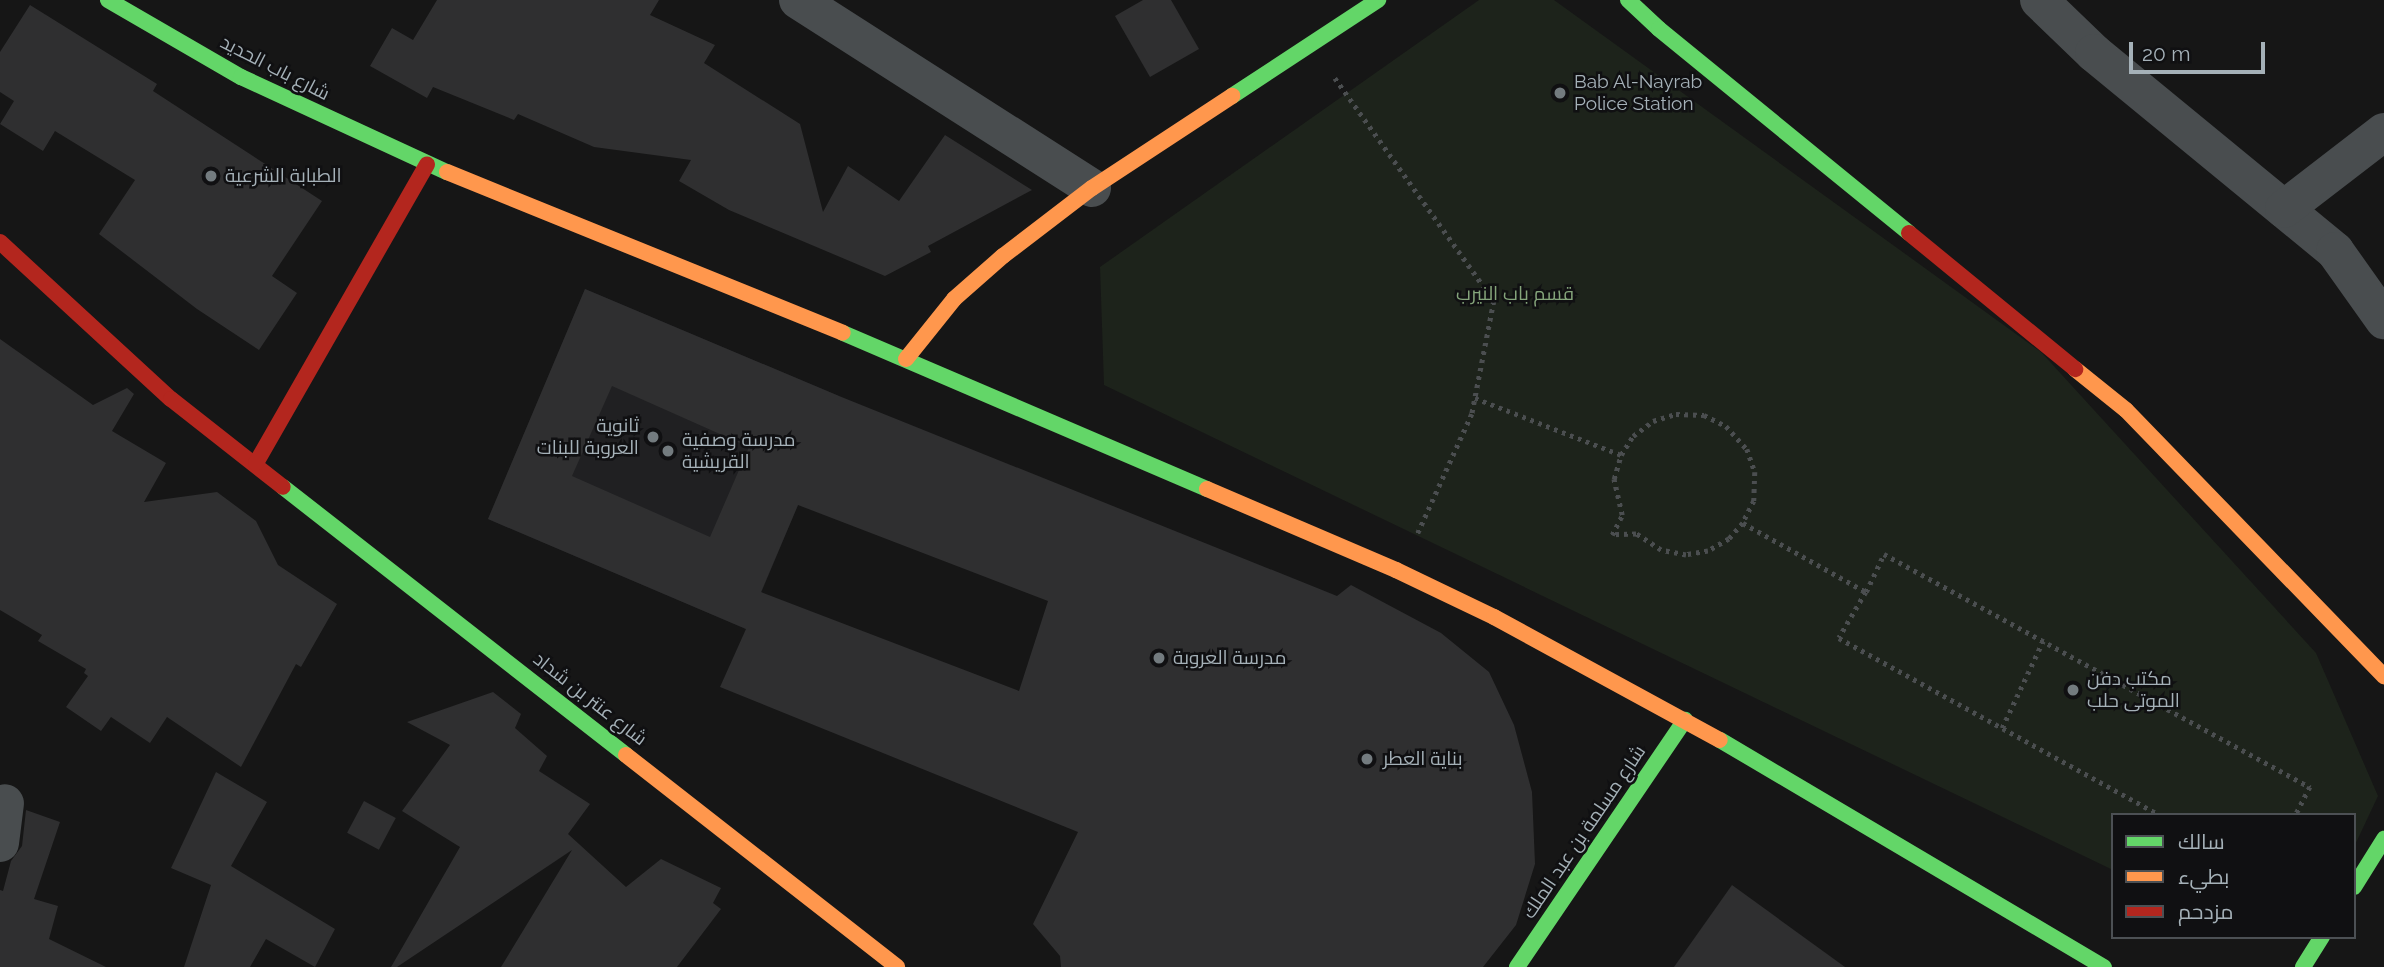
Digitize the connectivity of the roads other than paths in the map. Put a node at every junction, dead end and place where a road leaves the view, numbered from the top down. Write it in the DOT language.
graph roads {
  1 [pos="108,0"];
  2 [pos="798,0"];
  3 [pos="1628,0"];
  4 [pos="2039,0"];
  5 [pos="1357,5"];
  6 [pos="2384,132"];
  7 [pos="427,164"];
  8 [pos="1092,188"];
  9 [pos="2284,209"];
  10 [pos="0,242"];
  11 [pos="2384,320"];
  12 [pos="906,359"];
  13 [pos="256,463"];
  14 [pos="2384,677"];
  15 [pos="1685,720"];
  16 [pos="5,803"];
  17 [pos="2384,839"];
  18 [pos="0,843"];
  19 [pos="2356,884"];
  20 [pos="2321,939"];
  21 [pos="897,967"];
  22 [pos="1517,967"];
  23 [pos="2104,967"];
  24 [pos="2303,967"];
  1 -- 7 [label="main road, شارع باب الحديد"];
  2 -- 8 [label="street"];
  3 -- 14 [label="main road"];
  4 -- 9 [label="street"];
  5 -- 8 [label="main road"];
  6 -- 9 [label="street"];
  7 -- 12 [label="main road, شارع باب الحديد"];
  7 -- 13 [label="main road"];
  8 -- 12 [label="main road"];
  9 -- 11 [label="street"];
  10 -- 13 [label="main road, شارع عنتر بن شداد"];
  12 -- 15 [label="main road, شارع باب الحديد"];
  13 -- 21 [label="main road, شارع عنتر بن شداد"];
  15 -- 22 [label="main road, شارع مسلمة بن عبد الملك"];
  15 -- 23 [label="main road, شارع باب الحديد"];
  16 -- 18 [label="street"];
  17 -- 19 [label="main road"];
  20 -- 24 [label="main road"];
}
